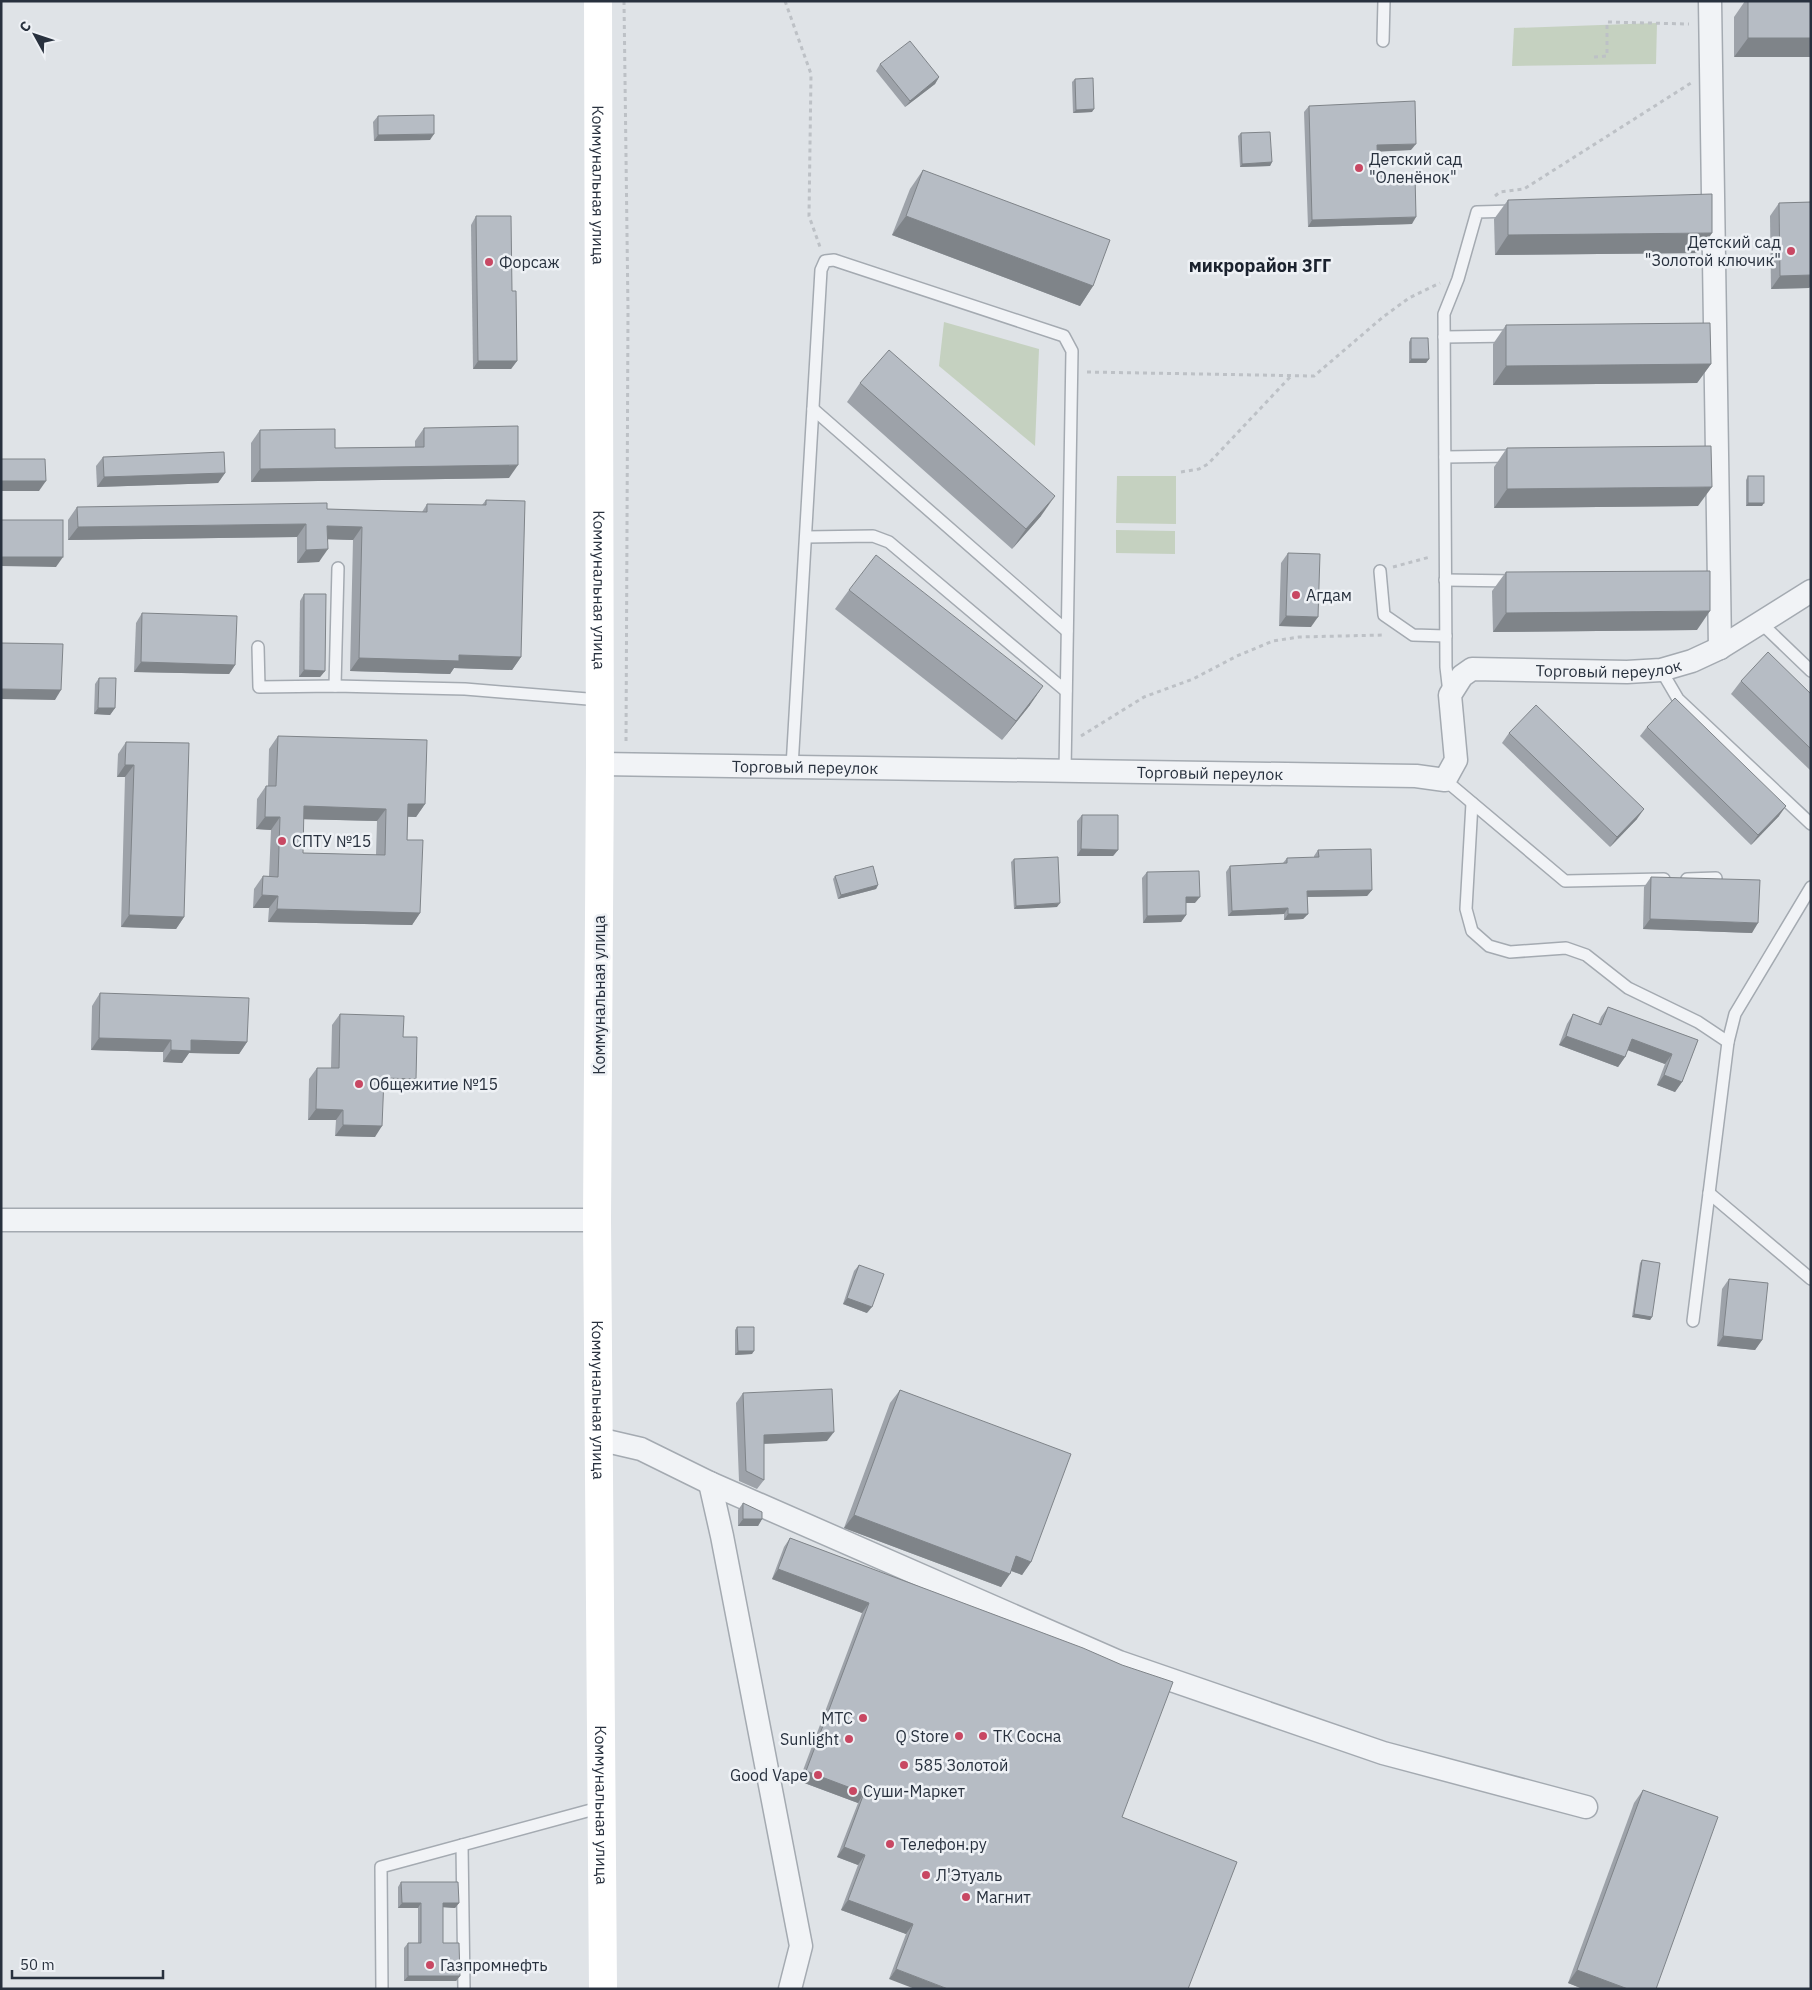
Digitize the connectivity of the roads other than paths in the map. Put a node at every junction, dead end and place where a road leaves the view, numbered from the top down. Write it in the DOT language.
graph roads {
  1 [pos="598,1"];
  2 [pos="1384,1"];
  3 [pos="1710,1"];
  4 [pos="1383,41"];
  5 [pos="1526,210"];
  6 [pos="1521,336"];
  7 [pos="1444,337"];
  8 [pos="813,409"];
  9 [pos="1522,456"];
  10 [pos="1445,457"];
  11 [pos="806,537"];
  12 [pos="338,568"];
  13 [pos="1380,571"];
  14 [pos="1445,580"];
  15 [pos="1523,581"];
  16 [pos="1811,591"];
  17 [pos="1761,623"];
  18 [pos="1067,631"];
  19 [pos="1446,636"];
  20 [pos="258,647"];
  21 [pos="1720,648"];
  22 [pos="1661,670"];
  23 [pos="1811,671"];
  24 [pos="335,686"];
  25 [pos="1066,691"];
  26 [pos="1450,695"];
  27 [pos="600,700"];
  28 [pos="600,764"];
  29 [pos="792,767"];
  30 [pos="1065,771"];
  31 [pos="1445,780"];
  32 [pos="1472,803"];
  33 [pos="1811,824"];
  34 [pos="1716,878"];
  35 [pos="1811,887"];
  36 [pos="1728,1042"];
  37 [pos="1709,1193"];
  38 [pos="1,1220"];
  39 [pos="597,1220"];
  40 [pos="1811,1279"];
  41 [pos="1693,1320"];
  42 [pos="598,1439"];
  43 [pos="710,1482"];
  44 [pos="602,1807"];
  45 [pos="1586,1807"];
  46 [pos="462,1845"];
  47 [pos="382,1989"];
  48 [pos="464,1989"];
  49 [pos="603,1989"];
  50 [pos="790,1989"];
  1 -- 27 [label="main road, Коммунальная улица"];
  2 -- 4 [label="lane"];
  3 -- 21 [label="street"];
  5 -- 7 [label="lane"];
  6 -- 7 [label="lane"];
  7 -- 10 [label="lane"];
  8 -- 11 [label="lane"];
  8 -- 18 [label="lane"];
  8 -- 18 [label="lane"];
  9 -- 10 [label="lane"];
  10 -- 14 [label="lane"];
  11 -- 25 [label="lane"];
  11 -- 29 [label="lane"];
  12 -- 24 [label="lane"];
  13 -- 19 [label="lane"];
  14 -- 15 [label="lane"];
  14 -- 19 [label="lane"];
  16 -- 17 [label="street, Торговый переулок"];
  17 -- 21 [label="street, Торговый переулок"];
  17 -- 23 [label="lane"];
  18 -- 25 [label="lane"];
  19 -- 26 [label="lane"];
  20 -- 24 [label="lane"];
  21 -- 22 [label="street, Торговый переулок"];
  22 -- 26 [label="street, Торговый переулок"];
  22 -- 33 [label="lane"];
  24 -- 27 [label="lane"];
  25 -- 30 [label="lane"];
  26 -- 31 [label="street"];
  27 -- 28 [label="main road, Коммунальная улица"];
  28 -- 29 [label="street, Торговый переулок"];
  28 -- 39 [label="main road, Коммунальная улица"];
  29 -- 30 [label="street, Торговый переулок"];
  30 -- 31 [label="street, Торговый переулок"];
  31 -- 32 [label="lane"];
  32 -- 34 [label="lane"];
  32 -- 36 [label="lane"];
  35 -- 36 [label="lane"];
  36 -- 37 [label="lane"];
  37 -- 40 [label="lane"];
  37 -- 41 [label="lane"];
  38 -- 39 [label="street"];
  39 -- 42 [label="main road, Коммунальная улица"];
  42 -- 43 [label="street"];
  42 -- 44 [label="main road, Коммунальная улица"];
  43 -- 45 [label="street"];
  43 -- 50 [label="street"];
  44 -- 46 [label="lane"];
  44 -- 49 [label="main road, Коммунальная улица"];
  46 -- 47 [label="lane"];
  46 -- 48 [label="lane"];
}
